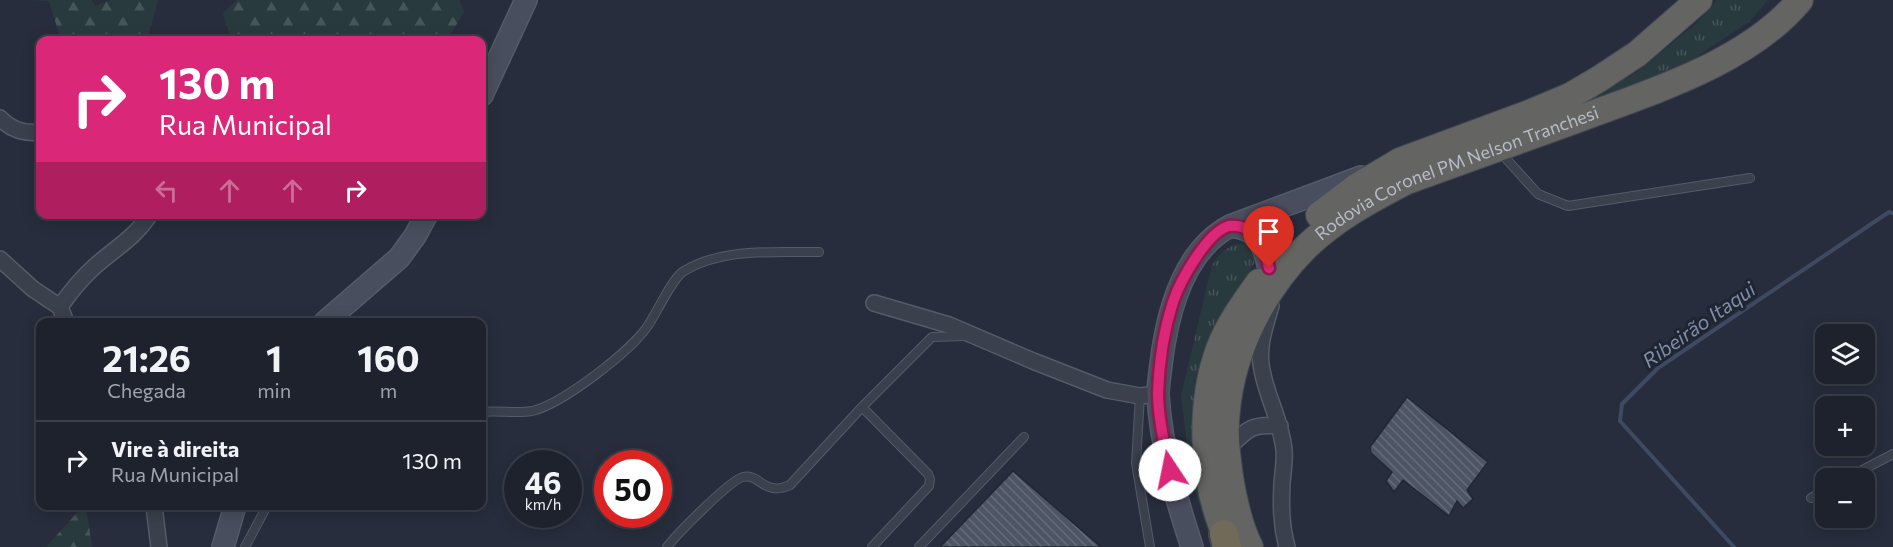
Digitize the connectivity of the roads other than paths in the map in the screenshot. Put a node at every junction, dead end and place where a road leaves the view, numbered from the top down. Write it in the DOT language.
graph roads {
  1 [pos="526,0"];
  2 [pos="1699,0"];
  3 [pos="1781,0"];
  4 [pos="1800,0"];
  5 [pos="1739,50"];
  6 [pos="486,86"];
  7 [pos="0,118"];
  8 [pos="36,132"];
  9 [pos="1497,148"];
  10 [pos="1400,160"];
  11 [pos="1750,178"];
  12 [pos="146,219"];
  13 [pos="424,219"];
  14 [pos="1230,226"];
  15 [pos="819,252"];
  16 [pos="0,259"];
  17 [pos="1273,274"];
  18 [pos="874,303"];
  19 [pos="60,307"];
  20 [pos="64,318"];
  21 [pos="330,318"];
  22 [pos="974,335"];
  23 [pos="1149,395"];
  24 [pos="862,407"];
  25 [pos="486,412"];
  26 [pos="1280,426"];
  27 [pos="1024,437"];
  28 [pos="1226,450"];
  29 [pos="1893,454"];
  30 [pos="1866,468"];
  31 [pos="1815,496"];
  32 [pos="1811,498"];
  33 [pos="154,510"];
  34 [pos="234,510"];
  35 [pos="265,510"];
  36 [pos="1227,543"];
  37 [pos="159,547"];
  38 [pos="222,547"];
  39 [pos="245,547"];
  40 [pos="667,547"];
  41 [pos="872,547"];
  42 [pos="919,547"];
  43 [pos="1150,547"];
  44 [pos="1192,547"];
  45 [pos="1250,547"];
  46 [pos="1287,547"];
  1 -- 6 [label="main road"];
  2 -- 10 [label="highway, Rodovia Coronel PM Nelson Tranchesi"];
  3 -- 5 [label="highway"];
  4 -- 5 [label="highway, Rodovia Coronel PM Nelson Tranchesi"];
  5 -- 9 [label="highway, Rodovia Coronel PM Nelson Tranchesi"];
  7 -- 8 [label="street"];
  9 -- 11 [label="lane"];
  9 -- 17 [label="highway, Rodovia Coronel PM Nelson Tranchesi"];
  10 -- 14 [label="main road"];
  10 -- 17 [label="highway, Rodovia Coronel PM Nelson Tranchesi"];
  12 -- 19 [label="street"];
  13 -- 21 [label="main road"];
  14 -- 17 [label="main road"];
  14 -- 23 [label="main road"];
  15 -- 25 [label="lane"];
  16 -- 19 [label="street"];
  17 -- 26 [label="street"];
  17 -- 28 [label="highway, Rodovia Coronel PM Nelson Tranchesi"];
  17 -- 36 [label="highway, Rodovia Coronel PM Nelson Tranchesi"];
  18 -- 22 [label="street"];
  19 -- 20 [label="street"];
  22 -- 23 [label="street"];
  22 -- 24 [label="lane"];
  23 -- 43 [label="lane"];
  23 -- 44 [label="main road"];
  24 -- 40 [label="lane"];
  24 -- 41 [label="lane"];
  26 -- 28 [label="street"];
  26 -- 46 [label="street"];
  27 -- 42 [label="lane"];
  28 -- 45 [label="highway, Rodovia Coronel PM Nelson Tranchesi"];
  29 -- 30 [label="lane"];
  31 -- 32 [label="lane"];
  33 -- 37 [label="street"];
  34 -- 38 [label="main road"];
  35 -- 39 [label="lane"];
}
